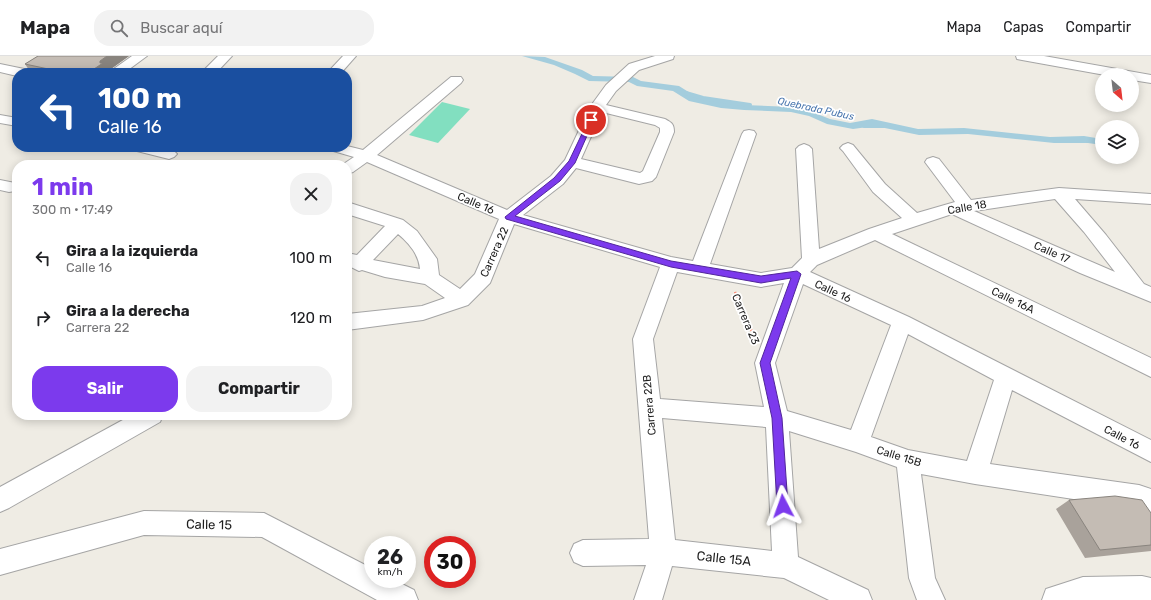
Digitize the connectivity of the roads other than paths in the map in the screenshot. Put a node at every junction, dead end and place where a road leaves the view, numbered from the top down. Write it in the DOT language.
graph roads {
  1 [pos="141,56"];
  2 [pos="226,56"];
  3 [pos="350,56"];
  4 [pos="668,56"];
  5 [pos="1022,56"];
  6 [pos="0,68"];
  7 [pos="123,68"];
  8 [pos="213,68"];
  9 [pos="339,68"];
  10 [pos="1095,69"];
  11 [pos="12,70"];
  12 [pos="1139,77"];
  13 [pos="1151,79"];
  14 [pos="456,80"];
  15 [pos="597,107"];
  16 [pos="0,119"];
  17 [pos="12,121"];
  18 [pos="748,134"];
  19 [pos="848,148"];
  20 [pos="804,149"];
  21 [pos="160,152"];
  22 [pos="352,152"];
  23 [pos="169,154"];
  24 [pos="366,156"];
  25 [pos="572,162"];
  26 [pos="933,162"];
  27 [pos="352,166"];
  28 [pos="1059,194"];
  29 [pos="1151,199"];
  30 [pos="960,207"];
  31 [pos="352,210"];
  32 [pos="509,217"];
  33 [pos="914,220"];
  34 [pos="397,224"];
  35 [pos="875,232"];
  36 [pos="353,262"];
  37 [pos="671,264"];
  38 [pos="804,267"];
  39 [pos="699,269"];
  40 [pos="430,278"];
  41 [pos="1144,292"];
  42 [pos="461,300"];
  43 [pos="352,321"];
  44 [pos="902,322"];
  45 [pos="1151,368"];
  46 [pos="1006,376"];
  47 [pos="649,408"];
  48 [pos="777,418"];
  49 [pos="143,420"];
  50 [pos="858,442"];
  51 [pos="1151,452"];
  52 [pos="908,462"];
  53 [pos="975,473"];
  54 [pos="0,500"];
  55 [pos="1151,501"];
  56 [pos="662,552"];
  57 [pos="583,553"];
  58 [pos="0,562"];
  59 [pos="786,565"];
  60 [pos="1148,589"];
  61 [pos="404,600"];
  62 [pos="648,600"];
  63 [pos="858,600"];
  64 [pos="931,600"];
  65 [pos="1056,600"];
  1 -- 7 [label="street"];
  2 -- 8 [label="street"];
  3 -- 9 [label="street"];
  4 -- 15 [label="street, Carrera 22"];
  5 -- 10 [label="street"];
  6 -- 11 [label="street"];
  12 -- 13 [label="street"];
  14 -- 24 [label="street"];
  15 -- 25 [label="street, Carrera 22"];
  15 -- 25 [label="street"];
  16 -- 17 [label="street"];
  18 -- 39 [label="street"];
  19 -- 33 [label="street"];
  20 -- 38 [label="street"];
  21 -- 23 [label="street"];
  22 -- 24 [label="street, Calle 16"];
  24 -- 27 [label="street"];
  24 -- 32 [label="street, Calle 16"];
  25 -- 32 [label="street, Carrera 22"];
  26 -- 30 [label="street, Calle 17"];
  28 -- 29 [label="street, Calle 18"];
  28 -- 30 [label="street, Calle 18"];
  28 -- 41 [label="street"];
  30 -- 33 [label="street, Calle 18"];
  30 -- 41 [label="street, Calle 17"];
  31 -- 34 [label="street"];
  32 -- 37 [label="street, Calle 16"];
  32 -- 42 [label="street, Carrera 22"];
  33 -- 35 [label="street, Calle 18"];
  34 -- 36 [label="street"];
  34 -- 40 [label="street"];
  35 -- 38 [label="street, Calle 18"];
  35 -- 45 [label="street, Calle 16A"];
  36 -- 40 [label="street"];
  37 -- 39 [label="street, Calle 16"];
  37 -- 47 [label="street, Carrera 22B"];
  38 -- 39 [label="street, Calle 16"];
  38 -- 44 [label="street, Calle 16"];
  38 -- 48 [label="street, Carrera 23"];
  40 -- 42 [label="street"];
  42 -- 43 [label="street, Carrera 22"];
  44 -- 46 [label="street, Calle 16"];
  44 -- 50 [label="street"];
  46 -- 51 [label="street, Calle 16"];
  46 -- 53 [label="street"];
  47 -- 48 [label="street, Calle 15B"];
  47 -- 56 [label="street, Carrera 22B"];
  48 -- 50 [label="street, Calle 15B"];
  48 -- 59 [label="street"];
  49 -- 54 [label="street"];
  50 -- 52 [label="street, Calle 15B"];
  52 -- 53 [label="street, Calle 15B"];
  52 -- 64 [label="street"];
  53 -- 55 [label="street, Calle 15B"];
  56 -- 57 [label="street, Calle 15A"];
  56 -- 59 [label="street, Calle 15A"];
  56 -- 62 [label="street"];
  58 -- 61 [label="street, Calle 15"];
  59 -- 63 [label="street, Calle 15A"];
  60 -- 65 [label="street"];
}
